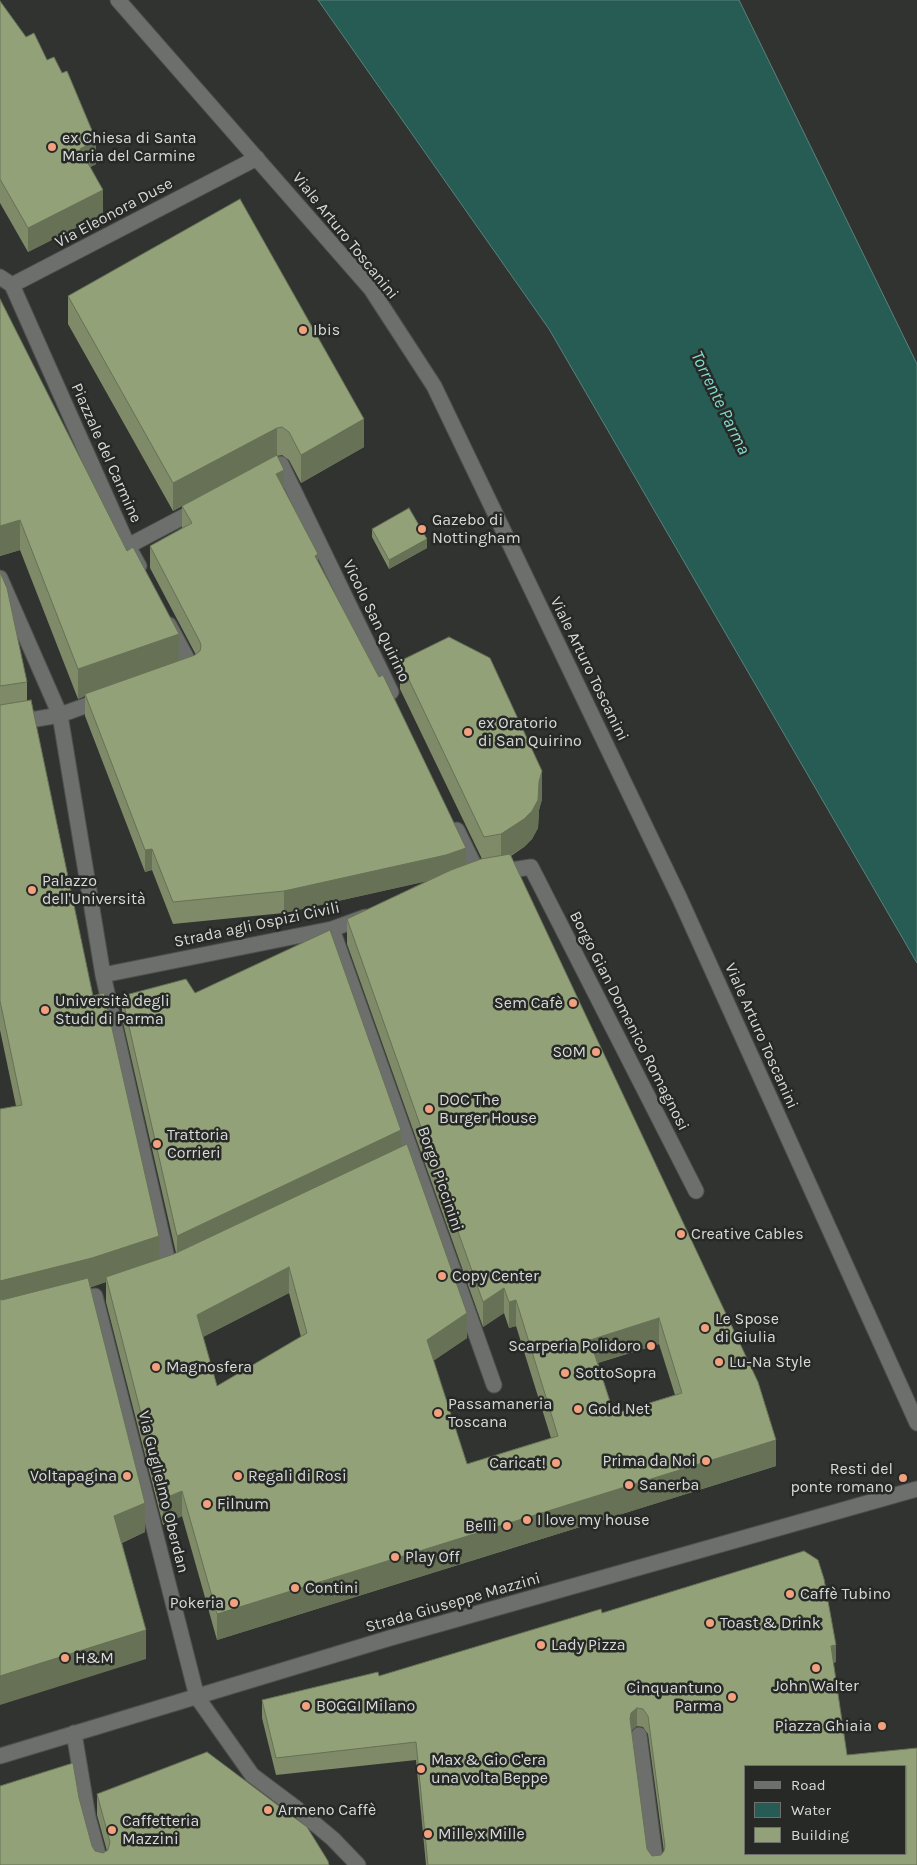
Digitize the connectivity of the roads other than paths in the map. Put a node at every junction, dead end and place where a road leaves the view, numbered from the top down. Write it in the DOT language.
graph roads {
  1 [pos="118,0"];
  2 [pos="257,158"];
  3 [pos="6,281"];
  4 [pos="255,478"];
  5 [pos="213,500"];
  6 [pos="128,546"];
  7 [pos="0,578"];
  8 [pos="146,581"];
  9 [pos="165,616"];
  10 [pos="174,674"];
  11 [pos="121,693"];
  12 [pos="397,705"];
  13 [pos="60,715"];
  14 [pos="0,725"];
  15 [pos="453,821"];
  16 [pos="378,912"];
  17 [pos="332,929"];
  18 [pos="103,975"];
  19 [pos="414,1156"];
  20 [pos="396,1164"];
  21 [pos="696,1191"];
  22 [pos="188,1262"];
  23 [pos="76,1300"];
  24 [pos="494,1385"];
  25 [pos="917,1423"];
  26 [pos="917,1489"];
  27 [pos="197,1697"];
  28 [pos="74,1734"];
  29 [pos="640,1741"];
  30 [pos="0,1756"];
  31 [pos="101,1865"];
  32 [pos="358,1865"];
  33 [pos="656,1865"];
  1 -- 2 [label="street, Viale Arturo Toscanini"];
  2 -- 3 [label="street, Via Eleonora Duse"];
  2 -- 25 [label="street, Viale Arturo Toscanini"];
  3 -- 6 [label="street, Piazzale del Carmine"];
  4 -- 12 [label="street, Vicolo San Quirino"];
  5 -- 6 [label="street, Piazzale del Carmine"];
  6 -- 8 [label="street"];
  7 -- 13 [label="street"];
  9 -- 10 [label="street"];
  11 -- 13 [label="street"];
  13 -- 14 [label="street"];
  13 -- 18 [label="street"];
  15 -- 21 [label="street, Borgo Gian Domenico Romagnosi"];
  16 -- 17 [label="street, Strada agli Ospizi Civili"];
  17 -- 18 [label="street, Strada agli Ospizi Civili"];
  17 -- 19 [label="street, Borgo Piccinini"];
  18 -- 22 [label="street"];
  19 -- 20 [label="street"];
  19 -- 24 [label="street, Borgo Piccinini"];
  23 -- 27 [label="street, Via Guglielmo Oberdan"];
  26 -- 27 [label="street, Strada Giuseppe Mazzini"];
  27 -- 28 [label="street, Strada Giuseppe Mazzini"];
  27 -- 32 [label="street"];
  28 -- 30 [label="street, Strada Giuseppe Mazzini"];
  28 -- 31 [label="street"];
  29 -- 33 [label="street"];
}
